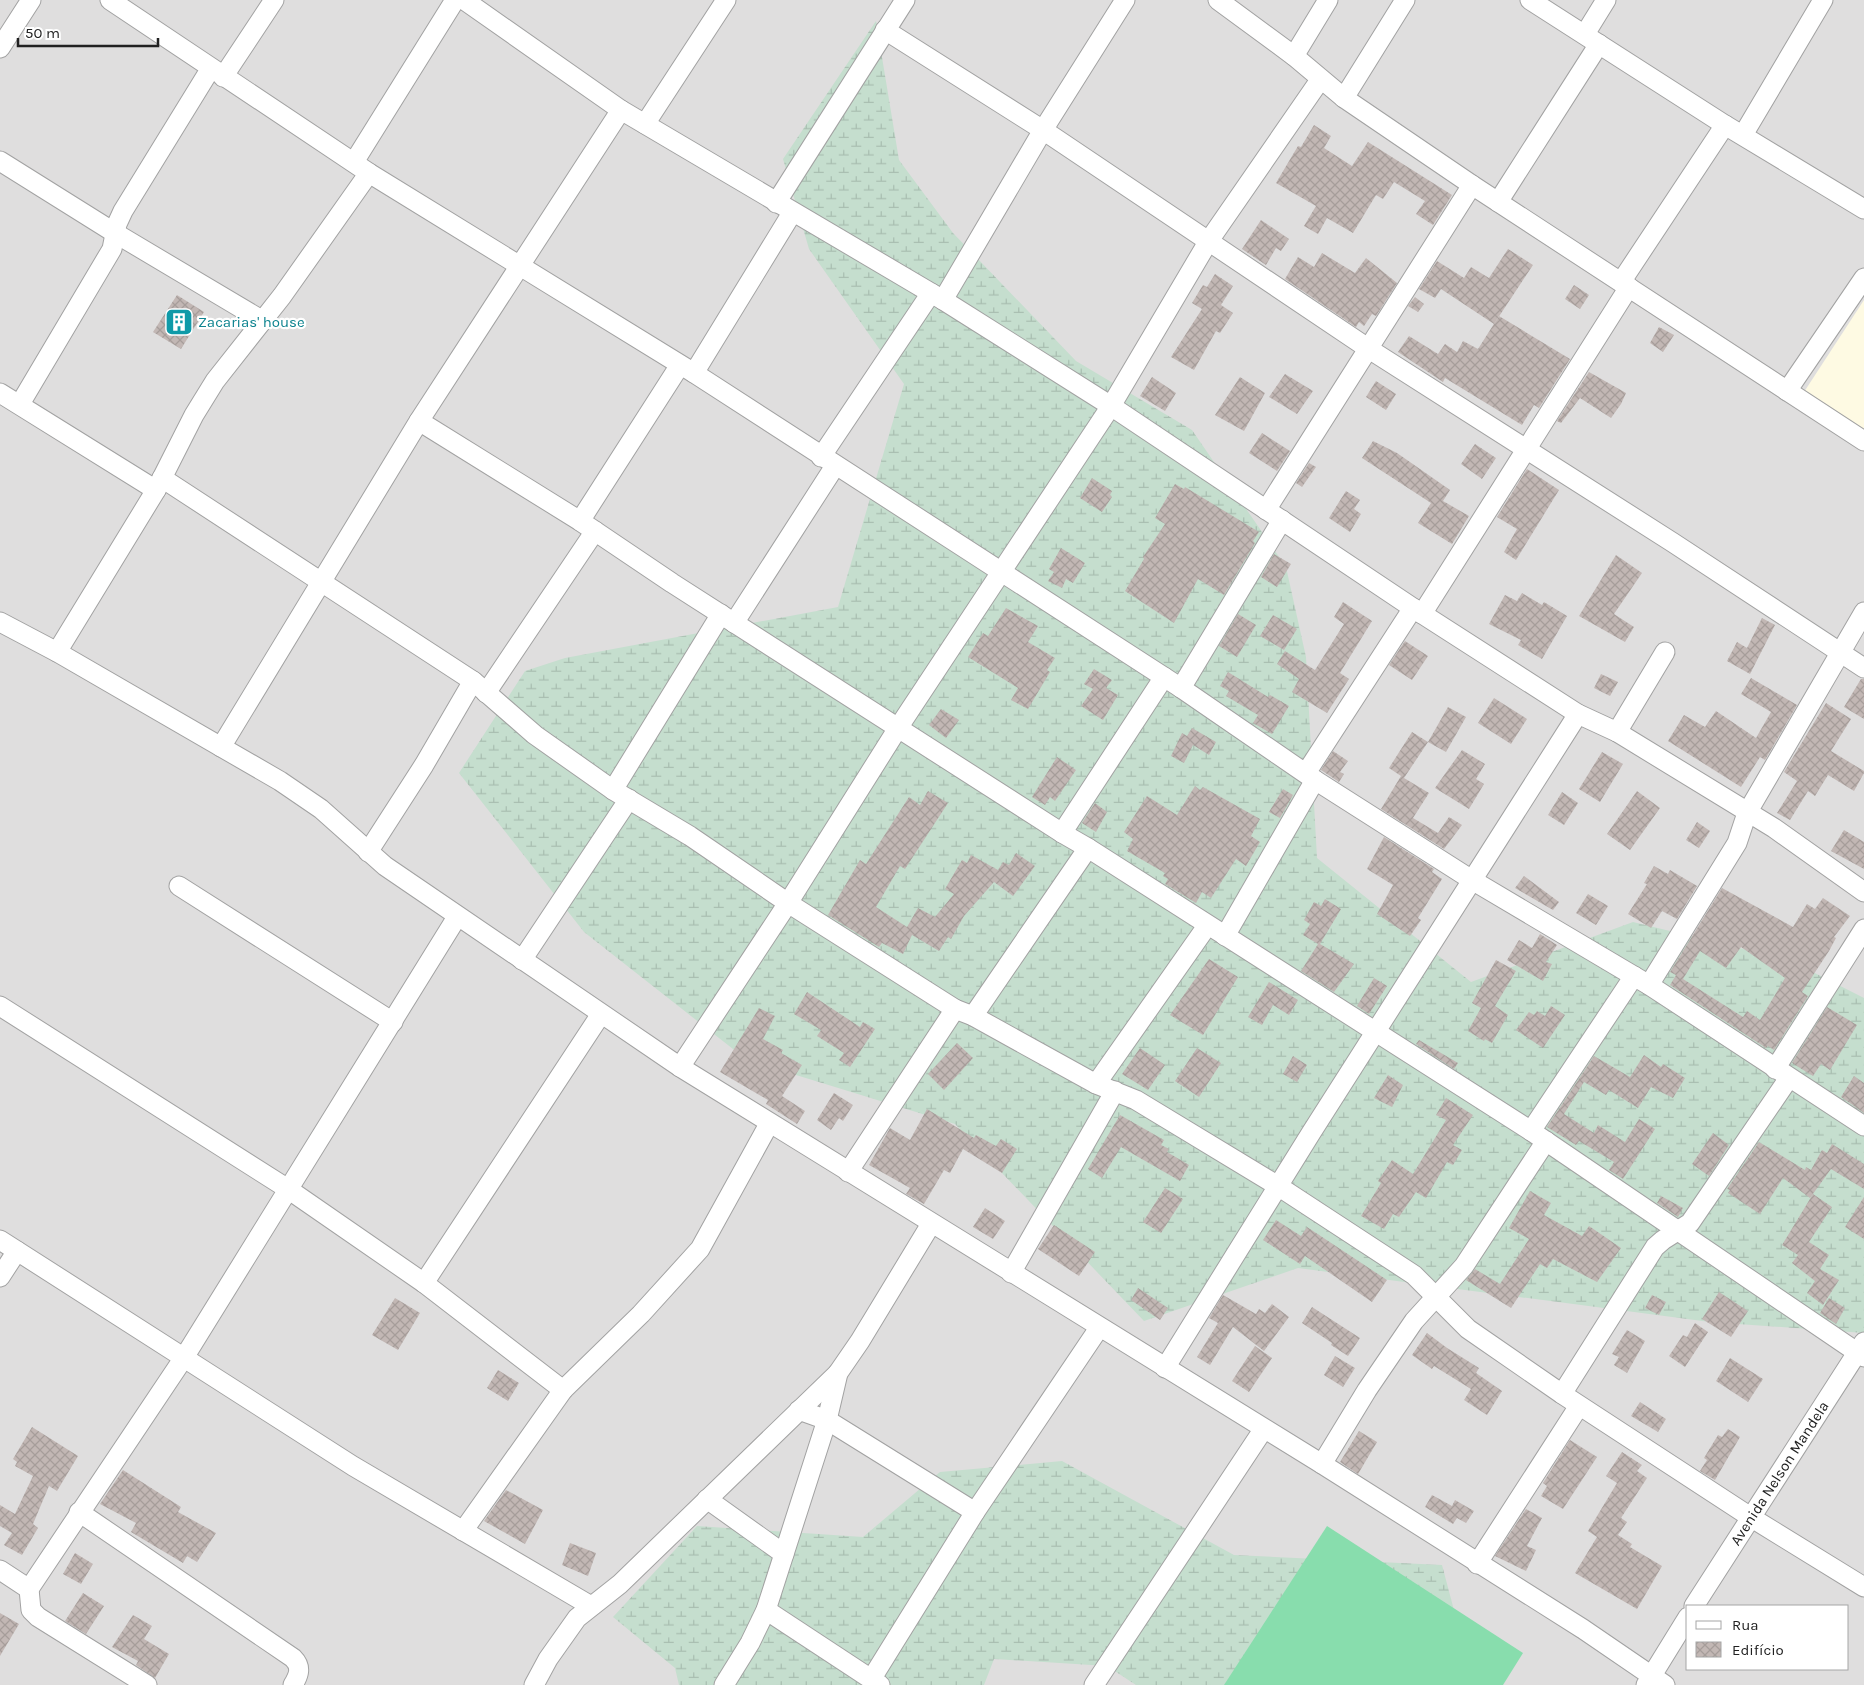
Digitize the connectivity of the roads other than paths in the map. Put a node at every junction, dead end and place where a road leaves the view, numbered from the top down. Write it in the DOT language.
graph roads {
  1 [pos="31,0"];
  2 [pos="110,0"];
  3 [pos="274,0"];
  4 [pos="726,0"];
  5 [pos="905,0"];
  6 [pos="1125,0"];
  7 [pos="1218,0"];
  8 [pos="1328,0"];
  9 [pos="1405,0"];
  10 [pos="1530,0"];
  11 [pos="1606,0"];
  12 [pos="1823,0"];
  13 [pos="465,1"];
  14 [pos="885,30"];
  15 [pos="1592,39"];
  16 [pos="0,48"];
  17 [pos="1294,56"];
  18 [pos="217,72"];
  19 [pos="1320,80"];
  20 [pos="1344,98"];
  21 [pos="621,110"];
  22 [pos="645,124"];
  23 [pos="1725,125"];
  24 [pos="1043,130"];
  25 [pos="1743,134"];
  26 [pos="0,161"];
  27 [pos="354,162"];
  28 [pos="369,173"];
  29 [pos="1472,186"];
  30 [pos="1498,202"];
  31 [pos="776,203"];
  32 [pos="1864,209"];
  33 [pos="792,213"];
  34 [pos="115,233"];
  35 [pos="1208,242"];
  36 [pos="520,266"];
  37 [pos="1864,278"];
  38 [pos="1625,285"];
  39 [pos="937,297"];
  40 [pos="263,321"];
  41 [pos="1369,349"];
  42 [pos="687,369"];
  43 [pos="1787,391"];
  44 [pos="1,395"];
  45 [pos="20,404"];
  46 [pos="1111,406"];
  47 [pos="419,421"];
  48 [pos="1864,441"];
  49 [pos="1527,448"];
  50 [pos="828,461"];
  51 [pos="158,484"];
  52 [pos="1266,510"];
  53 [pos="1282,520"];
  54 [pos="587,526"];
  55 [pos="1002,572"];
  56 [pos="322,581"];
  57 [pos="1417,611"];
  58 [pos="1864,612"];
  59 [pos="728,618"];
  60 [pos="2,625"];
  61 [pos="57,652"];
  62 [pos="1665,652"];
  63 [pos="1839,652"];
  64 [pos="1864,668"];
  65 [pos="1164,677"];
  66 [pos="479,687"];
  67 [pos="1181,688"];
  68 [pos="1578,714"];
  69 [pos="898,728"];
  70 [pos="1616,732"];
  71 [pos="221,747"];
  72 [pos="1310,776"];
  73 [pos="621,794"];
  74 [pos="1747,813"];
  75 [pos="1062,834"];
  76 [pos="1088,848"];
  77 [pos="368,852"];
  78 [pos="1472,880"];
  79 [pos="179,886"];
  80 [pos="1864,892"];
  81 [pos="788,903"];
  82 [pos="457,917"];
  83 [pos="1207,926"];
  84 [pos="1864,929"];
  85 [pos="1224,936"];
  86 [pos="522,960"];
  87 [pos="1642,981"];
  88 [pos="0,1006"];
  89 [pos="955,1009"];
  90 [pos="601,1014"];
  91 [pos="973,1016"];
  92 [pos="393,1022"];
  93 [pos="1376,1032"];
  94 [pos="680,1067"];
  95 [pos="1782,1073"];
  96 [pos="1096,1084"];
  97 [pos="1115,1091"];
  98 [pos="769,1124"];
  99 [pos="1864,1126"];
  100 [pos="1539,1136"];
  101 [pos="848,1172"];
  102 [pos="1278,1186"];
  103 [pos="288,1189"];
  104 [pos="931,1224"];
  105 [pos="1678,1231"];
  106 [pos="0,1240"];
  107 [pos="17,1251"];
  108 [pos="1011,1273"];
  109 [pos="0,1278"];
  110 [pos="424,1283"];
  111 [pos="1436,1296"];
  112 [pos="1099,1328"];
  113 [pos="1862,1350"];
  114 [pos="185,1356"];
  115 [pos="1165,1368"];
  116 [pos="838,1372"];
  117 [pos="563,1390"];
  118 [pos="1562,1394"];
  119 [pos="1579,1406"];
  120 [pos="799,1410"];
  121 [pos="827,1420"];
  122 [pos="1263,1430"];
  123 [pos="1322,1464"];
  124 [pos="707,1499"];
  125 [pos="79,1512"];
  126 [pos="975,1512"];
  127 [pos="1752,1518"];
  128 [pos="462,1531"];
  129 [pos="784,1554"];
  130 [pos="1477,1564"];
  131 [pos="0,1570"];
  132 [pos="1864,1587"];
  133 [pos="29,1589"];
  134 [pos="1695,1605"];
  135 [pos="591,1606"];
  136 [pos="766,1610"];
  137 [pos="1686,1621"];
  138 [pos="876,1682"];
  139 [pos="1654,1682"];
  140 [pos="147,1685"];
  141 [pos="293,1685"];
  142 [pos="534,1685"];
  143 [pos="724,1685"];
  144 [pos="1094,1685"];
  1 -- 16 [label="street"];
  2 -- 18 [label="street"];
  3 -- 18 [label="street"];
  4 -- 22 [label="street"];
  5 -- 14 [label="street"];
  6 -- 24 [label="street"];
  7 -- 17 [label="street"];
  8 -- 17 [label="street"];
  9 -- 20 [label="street"];
  10 -- 15 [label="street"];
  11 -- 15 [label="street"];
  12 -- 25 [label="street"];
  13 -- 21 [label="street"];
  13 -- 27 [label="street"];
  14 -- 24 [label="street"];
  14 -- 31 [label="street"];
  15 -- 23 [label="street"];
  15 -- 30 [label="street"];
  17 -- 19 [label="street"];
  18 -- 27 [label="street"];
  18 -- 34 [label="street"];
  19 -- 20 [label="street"];
  19 -- 35 [label="street"];
  20 -- 29 [label="street"];
  21 -- 22 [label="street"];
  21 -- 36 [label="street"];
  22 -- 31 [label="street"];
  23 -- 25 [label="street"];
  23 -- 38 [label="street"];
  24 -- 35 [label="street"];
  24 -- 39 [label="street"];
  25 -- 32 [label="street"];
  26 -- 34 [label="street"];
  27 -- 28 [label="street"];
  28 -- 36 [label="street"];
  28 -- 40 [label="street"];
  29 -- 30 [label="street"];
  29 -- 41 [label="street"];
  30 -- 38 [label="street"];
  31 -- 33 [label="street"];
  33 -- 39 [label="street"];
  33 -- 42 [label="street"];
  34 -- 40 [label="street"];
  34 -- 45 [label="street"];
  35 -- 41 [label="street"];
  35 -- 46 [label="street"];
  36 -- 42 [label="street"];
  36 -- 47 [label="street"];
  37 -- 43 [label="street"];
  38 -- 43 [label="street"];
  38 -- 49 [label="street"];
  39 -- 46 [label="street"];
  39 -- 50 [label="street"];
  40 -- 51 [label="street"];
  41 -- 49 [label="street"];
  41 -- 52 [label="street"];
  42 -- 50 [label="street"];
  42 -- 54 [label="street"];
  43 -- 48 [label="street"];
  44 -- 45 [label="street"];
  45 -- 51 [label="street"];
  46 -- 52 [label="street"];
  46 -- 55 [label="street"];
  47 -- 54 [label="street"];
  47 -- 56 [label="street"];
  49 -- 57 [label="street"];
  49 -- 63 [label="street"];
  50 -- 55 [label="street"];
  50 -- 59 [label="street"];
  51 -- 56 [label="street"];
  51 -- 61 [label="street"];
  52 -- 53 [label="street"];
  53 -- 57 [label="street"];
  53 -- 67 [label="street"];
  54 -- 59 [label="street"];
  54 -- 66 [label="street"];
  55 -- 65 [label="street"];
  55 -- 69 [label="street"];
  56 -- 66 [label="street"];
  56 -- 71 [label="street"];
  57 -- 68 [label="street"];
  57 -- 72 [label="street"];
  58 -- 63 [label="street"];
  59 -- 69 [label="street"];
  59 -- 73 [label="street"];
  60 -- 61 [label="street"];
  61 -- 71 [label="street"];
  62 -- 70 [label="street"];
  63 -- 64 [label="street"];
  63 -- 74 [label="street"];
  65 -- 67 [label="street"];
  65 -- 75 [label="street"];
  66 -- 73 [label="street"];
  66 -- 77 [label="street"];
  67 -- 72 [label="street"];
  68 -- 70 [label="street"];
  68 -- 78 [label="street"];
  69 -- 75 [label="street"];
  69 -- 81 [label="street"];
  70 -- 74 [label="street"];
  71 -- 77 [label="street"];
  72 -- 78 [label="street"];
  72 -- 85 [label="street"];
  73 -- 81 [label="street"];
  73 -- 86 [label="street"];
  74 -- 80 [label="street"];
  74 -- 87 [label="street"];
  75 -- 76 [label="street"];
  76 -- 83 [label="street"];
  76 -- 91 [label="street"];
  77 -- 82 [label="street"];
  78 -- 87 [label="street"];
  78 -- 93 [label="street"];
  79 -- 92 [label="street"];
  81 -- 89 [label="street"];
  81 -- 94 [label="street"];
  82 -- 86 [label="street"];
  82 -- 92 [label="street"];
  83 -- 85 [label="street"];
  83 -- 96 [label="street"];
  84 -- 95 [label="street"];
  85 -- 93 [label="street"];
  86 -- 90 [label="street"];
  87 -- 95 [label="street"];
  87 -- 100 [label="street"];
  88 -- 103 [label="street"];
  89 -- 91 [label="street"];
  89 -- 101 [label="street"];
  90 -- 94 [label="street"];
  90 -- 110 [label="street"];
  91 -- 96 [label="street"];
  92 -- 103 [label="street"];
  93 -- 100 [label="street"];
  93 -- 102 [label="street"];
  94 -- 98 [label="street"];
  95 -- 99 [label="street"];
  95 -- 105 [label="street"];
  96 -- 97 [label="street"];
  97 -- 102 [label="street"];
  97 -- 108 [label="street"];
  98 -- 101 [label="street"];
  98 -- 117 [label="street"];
  100 -- 105 [label="street"];
  100 -- 111 [label="street"];
  101 -- 104 [label="street"];
  102 -- 111 [label="street"];
  102 -- 115 [label="street"];
  103 -- 110 [label="street"];
  103 -- 114 [label="street"];
  104 -- 108 [label="street"];
  104 -- 116 [label="street"];
  105 -- 113 [label="street"];
  105 -- 118 [label="street"];
  106 -- 107 [label="street"];
  107 -- 109 [label="street"];
  107 -- 114 [label="street"];
  108 -- 112 [label="street"];
  110 -- 117 [label="street"];
  111 -- 118 [label="street"];
  111 -- 123 [label="street"];
  112 -- 115 [label="street"];
  112 -- 126 [label="street"];
  113 -- 127 [label="street, Avenida Nelson Mandela"];
  114 -- 125 [label="street"];
  114 -- 128 [label="street"];
  115 -- 122 [label="street"];
  116 -- 120 [label="street"];
  116 -- 121 [label="street"];
  117 -- 128 [label="street"];
  118 -- 119 [label="street"];
  119 -- 127 [label="street"];
  119 -- 130 [label="street"];
  120 -- 121 [label="street"];
  120 -- 124 [label="street"];
  121 -- 126 [label="street"];
  121 -- 129 [label="street"];
  122 -- 123 [label="street"];
  122 -- 144 [label="street"];
  123 -- 130 [label="street"];
  124 -- 129 [label="street"];
  124 -- 135 [label="street"];
  125 -- 133 [label="street"];
  125 -- 141 [label="street"];
  126 -- 138 [label="street"];
  127 -- 132 [label="street"];
  127 -- 134 [label="street, Avenida Nelson Mandela"];
  128 -- 135 [label="street"];
  129 -- 136 [label="street"];
  130 -- 139 [label="street"];
  131 -- 133 [label="street"];
  133 -- 140 [label="street"];
  135 -- 142 [label="street"];
  136 -- 138 [label="street"];
  136 -- 143 [label="street"];
  137 -- 139 [label="street"];
}
